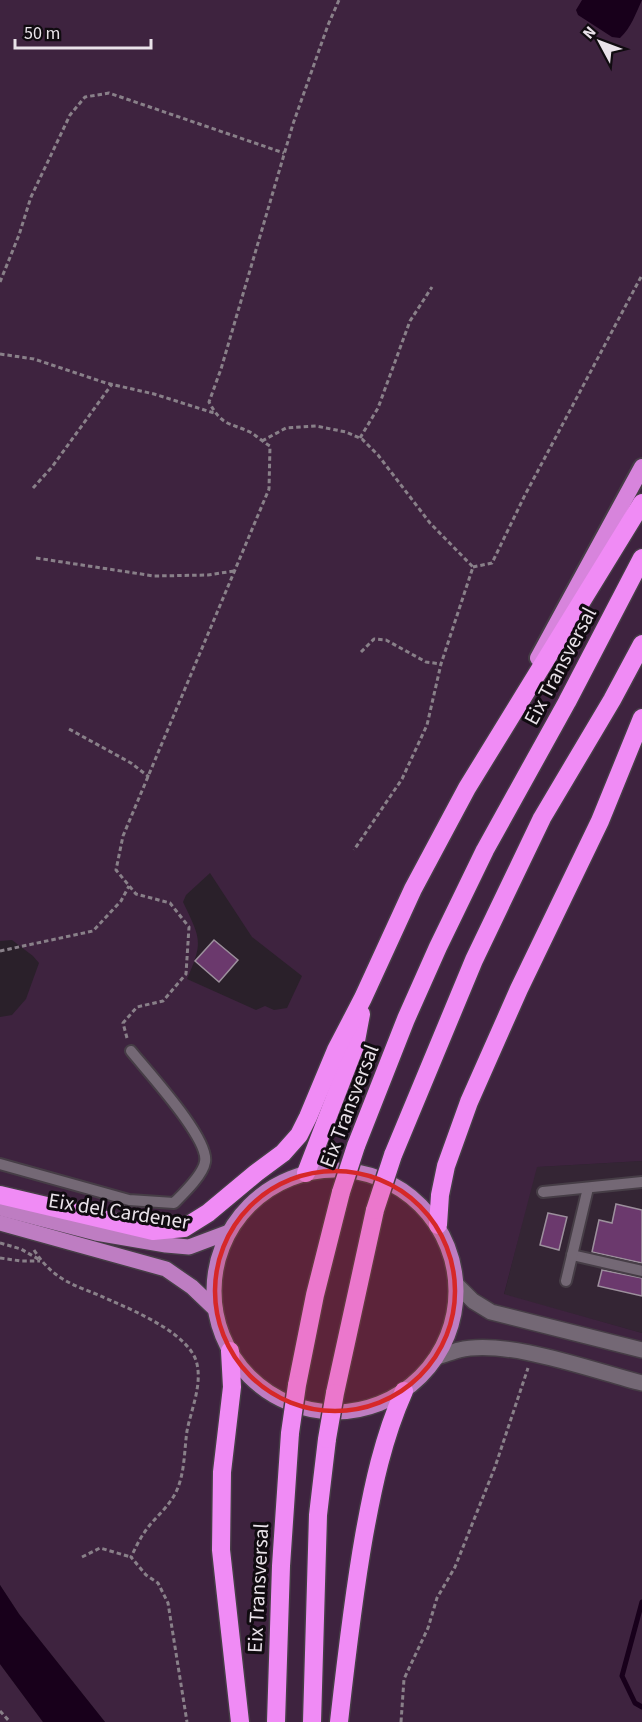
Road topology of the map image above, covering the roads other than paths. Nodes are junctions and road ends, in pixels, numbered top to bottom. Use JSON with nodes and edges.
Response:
{"nodes":[{"id":1,"x":642,"y":467,"type":"edge"},
{"id":2,"x":642,"y":503,"type":"edge"},
{"id":3,"x":642,"y":558,"type":"edge"},
{"id":4,"x":642,"y":644,"type":"edge"},
{"id":5,"x":642,"y":718,"type":"edge"},
{"id":6,"x":642,"y":742,"type":"edge"},
{"id":7,"x":467,"y":788,"type":"junction"},
{"id":8,"x":600,"y":821,"type":"junction"},
{"id":9,"x":363,"y":998,"type":"junction"},
{"id":10,"x":131,"y":1051,"type":"road end"},
{"id":11,"x":0,"y":1164,"type":"edge"},
{"id":12,"x":306,"y":1173,"type":"junction"},
{"id":13,"x":642,"y":1182,"type":"edge"},
{"id":14,"x":588,"y":1188,"type":"junction"},
{"id":15,"x":543,"y":1192,"type":"dead end"},
{"id":16,"x":0,"y":1195,"type":"edge"},
{"id":17,"x":0,"y":1208,"type":"edge"},
{"id":18,"x":0,"y":1223,"type":"edge"},
{"id":19,"x":438,"y":1225,"type":"junction"},
{"id":20,"x":230,"y":1232,"type":"junction"},
{"id":21,"x":572,"y":1255,"type":"junction"},
{"id":22,"x":642,"y":1271,"type":"edge"},
{"id":23,"x":566,"y":1281,"type":"dead end"},
{"id":24,"x":457,"y":1285,"type":"junction"},
{"id":25,"x":215,"y":1309,"type":"junction"},
{"id":26,"x":642,"y":1350,"type":"edge"},
{"id":27,"x":230,"y":1351,"type":"junction"},
{"id":28,"x":437,"y":1357,"type":"junction"},
{"id":29,"x":642,"y":1383,"type":"edge"},
{"id":30,"x":404,"y":1391,"type":"junction"},
{"id":31,"x":240,"y":1722,"type":"edge"},
{"id":32,"x":276,"y":1722,"type":"edge"},
{"id":33,"x":312,"y":1722,"type":"edge"},
{"id":34,"x":339,"y":1722,"type":"edge"}],
"edges":[{"from":1,"to":7,"type":"highway"},
{"from":2,"to":7,"type":"highway"},
{"from":3,"to":32,"type":"highway","name":"Eix Transversal","bridge":true},
{"from":4,"to":33,"type":"highway","bridge":true},
{"from":5,"to":8,"type":"highway"},
{"from":6,"to":8,"type":"highway"},
{"from":7,"to":9,"type":"highway"},
{"from":8,"to":19,"type":"highway"},
{"from":9,"to":12,"type":"highway"},
{"from":9,"to":16,"type":"highway"},
{"from":10,"to":11,"type":"lane"},
{"from":12,"to":19,"type":"main road"},
{"from":12,"to":20,"type":"main road"},
{"from":13,"to":14,"type":"lane"},
{"from":14,"to":15,"type":"lane"},
{"from":14,"to":21,"type":"lane"},
{"from":17,"to":20,"type":"main road","name":"Eix del Cardener"},
{"from":18,"to":25,"type":"main road","name":"Eix del Cardener"},
{"from":19,"to":24,"type":"main road"},
{"from":20,"to":25,"type":"main road"},
{"from":21,"to":22,"type":"lane"},
{"from":21,"to":23,"type":"lane"},
{"from":24,"to":26,"type":"main road"},
{"from":24,"to":28,"type":"main road"},
{"from":25,"to":27,"type":"main road"},
{"from":27,"to":30,"type":"main road"},
{"from":27,"to":31,"type":"highway"},
{"from":28,"to":29,"type":"main road"},
{"from":28,"to":30,"type":"main road"},
{"from":30,"to":34,"type":"highway"}]}
